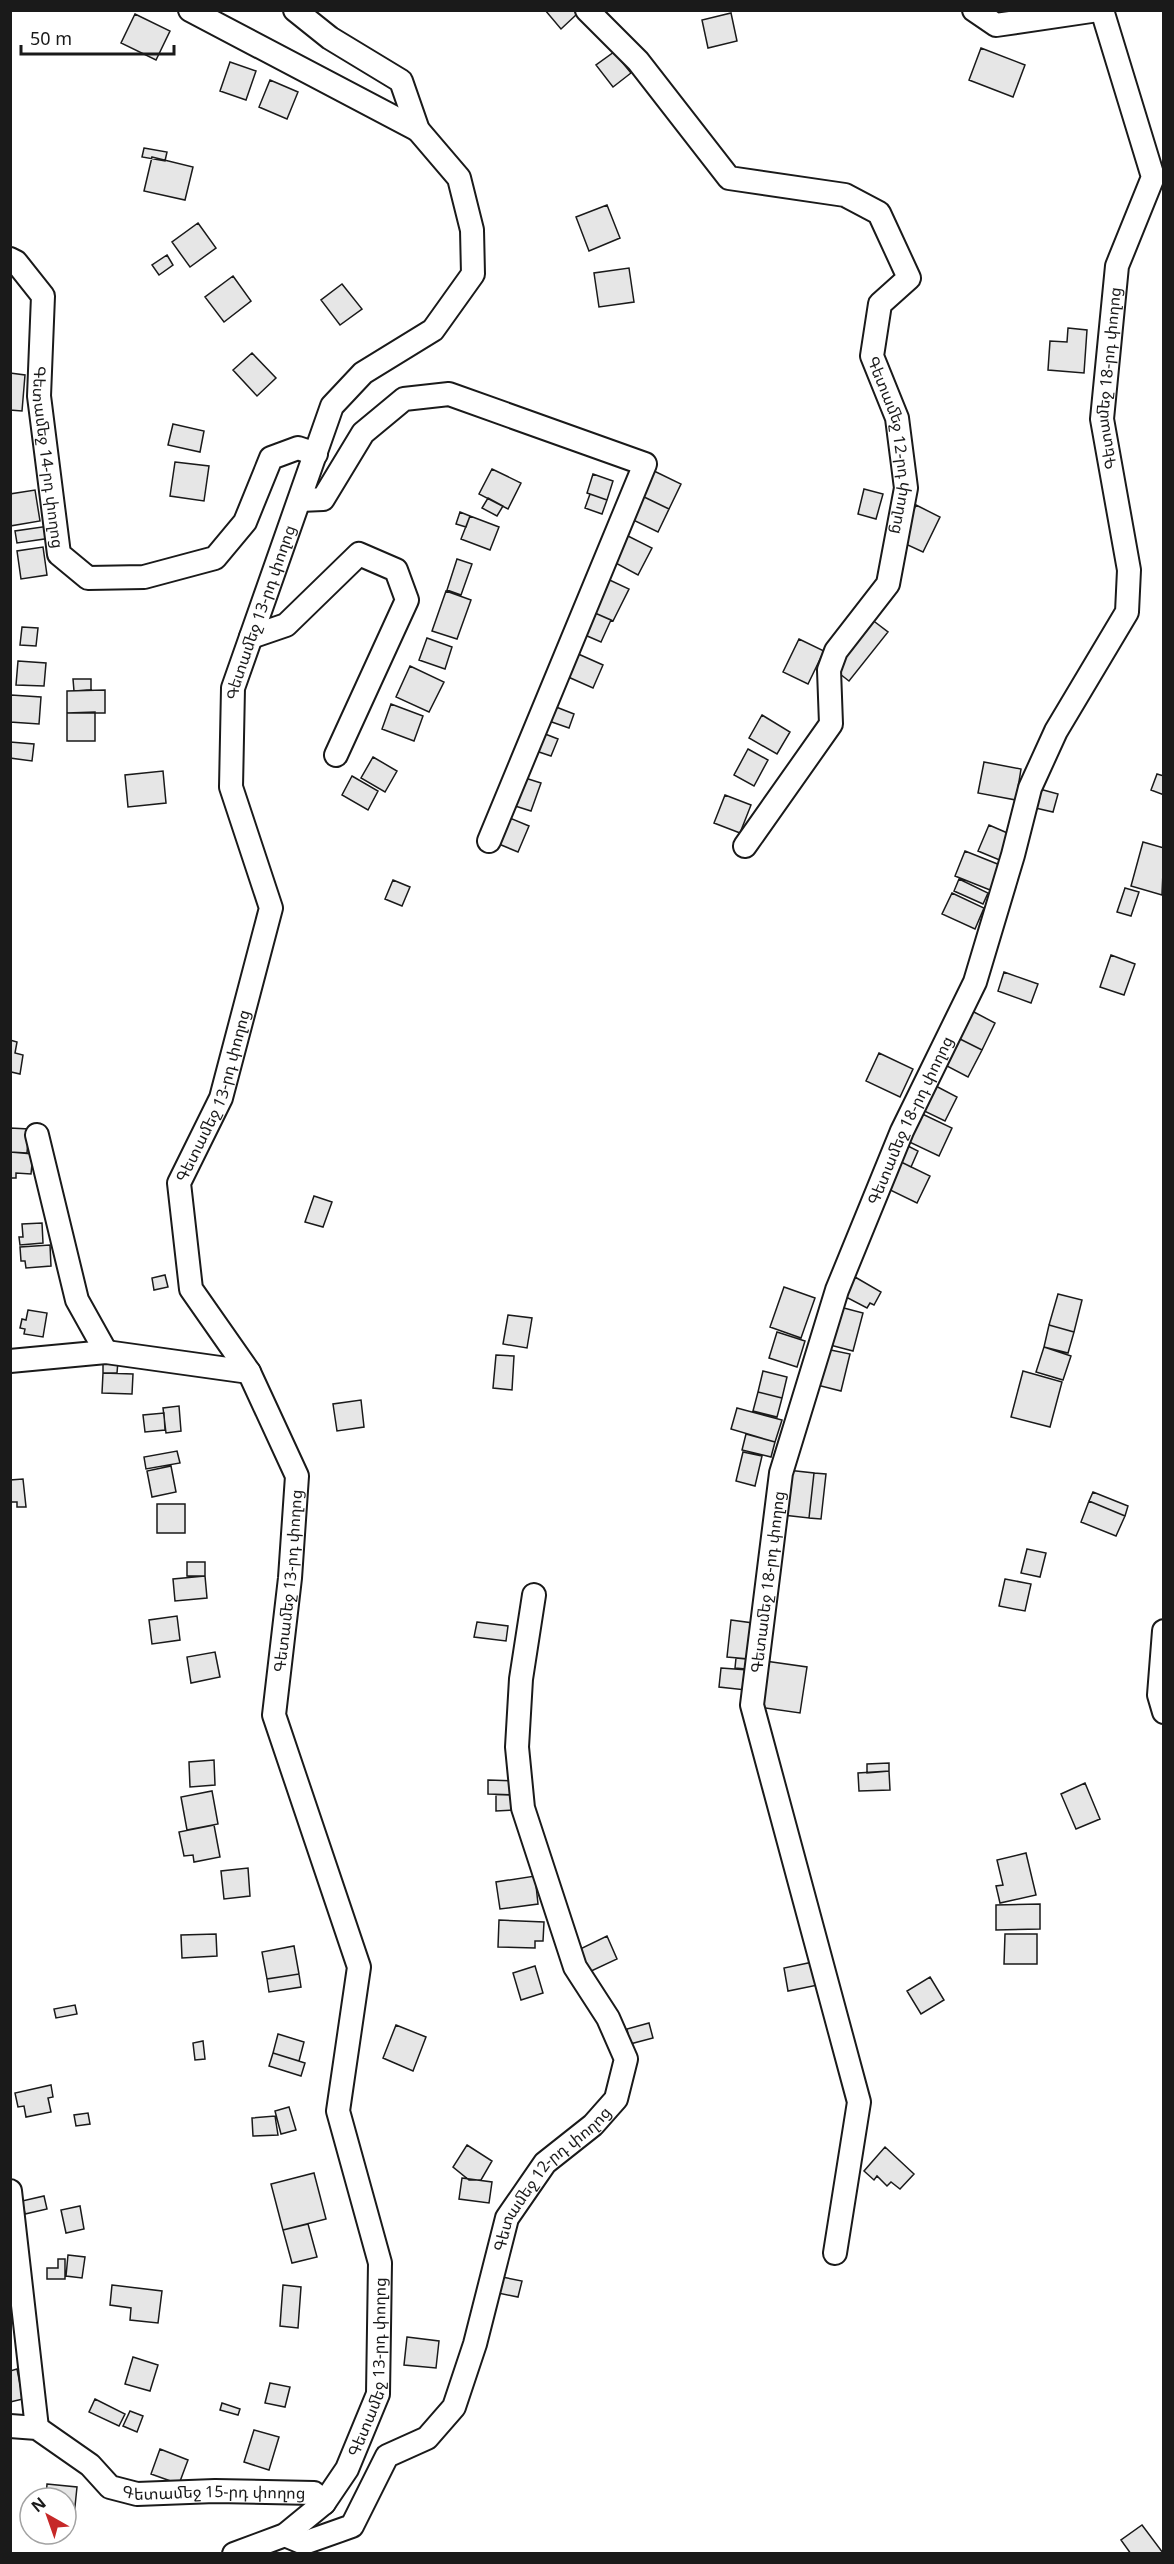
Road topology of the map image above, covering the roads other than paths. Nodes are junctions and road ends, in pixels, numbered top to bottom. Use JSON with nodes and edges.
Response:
{"nodes":[{"id":1,"x":190,"y":10,"type":"edge"},
{"id":2,"x":295,"y":10,"type":"edge"},
{"id":3,"x":587,"y":10,"type":"edge"},
{"id":4,"x":974,"y":10,"type":"edge"},
{"id":5,"x":1100,"y":10,"type":"edge"},
{"id":6,"x":418,"y":130,"type":"junction"},
{"id":7,"x":10,"y":259,"type":"edge"},
{"id":8,"x":316,"y":454,"type":"junction"},
{"id":9,"x":300,"y":500,"type":"junction"},
{"id":10,"x":252,"y":637,"type":"junction"},
{"id":11,"x":336,"y":755,"type":"dead end"},
{"id":12,"x":489,"y":841,"type":"dead end"},
{"id":13,"x":745,"y":846,"type":"dead end"},
{"id":14,"x":38,"y":1135,"type":"dead end"},
{"id":15,"x":106,"y":1352,"type":"junction"},
{"id":16,"x":10,"y":1361,"type":"edge"},
{"id":17,"x":249,"y":1372,"type":"junction"},
{"id":18,"x":534,"y":1595,"type":"dead end"},
{"id":19,"x":1164,"y":1631,"type":"edge"},
{"id":20,"x":1164,"y":1712,"type":"edge"},
{"id":21,"x":10,"y":2191,"type":"edge"},
{"id":22,"x":835,"y":2253,"type":"dead end"},
{"id":23,"x":10,"y":2426,"type":"edge"},
{"id":24,"x":37,"y":2428,"type":"junction"},
{"id":25,"x":324,"y":2503,"type":"junction"},
{"id":26,"x":285,"y":2535,"type":"junction"},
{"id":27,"x":234,"y":2553,"type":"edge"}],
"edges":[{"from":1,"to":6,"type":"street"},
{"from":2,"to":6,"type":"street"},
{"from":3,"to":13,"type":"street","name":"Գետամեջ 12-րդ փողոց"},
{"from":4,"to":5,"type":"street"},
{"from":5,"to":22,"type":"street","name":"Գետամեջ 18-րդ փողոց"},
{"from":6,"to":8,"type":"street","name":"Գետամեջ 13-րդ փողոց"},
{"from":7,"to":8,"type":"street","name":"Գետամեջ 14-րդ փողոց"},
{"from":8,"to":9,"type":"street","name":"Գետամեջ 13-րդ փողոց"},
{"from":9,"to":10,"type":"street","name":"Գետամեջ 13-րդ փողոց"},
{"from":9,"to":12,"type":"street"},
{"from":10,"to":11,"type":"street"},
{"from":10,"to":17,"type":"street","name":"Գետամեջ 13-րդ փողոց"},
{"from":14,"to":15,"type":"street"},
{"from":15,"to":16,"type":"street"},
{"from":15,"to":17,"type":"street"},
{"from":17,"to":25,"type":"street","name":"Գետամեջ 13-րդ փողոց"},
{"from":18,"to":26,"type":"street","name":"Գետամեջ 12-րդ փողոց"},
{"from":19,"to":20,"type":"street"},
{"from":21,"to":24,"type":"street"},
{"from":23,"to":24,"type":"street"},
{"from":24,"to":25,"type":"street","name":"Գետամեջ 15-րդ փողոց"},
{"from":25,"to":26,"type":"street","name":"Գետամեջ 13-րդ փողոց"},
{"from":26,"to":27,"type":"street","name":"Գետամեջ 13-րդ փողոց"}]}
